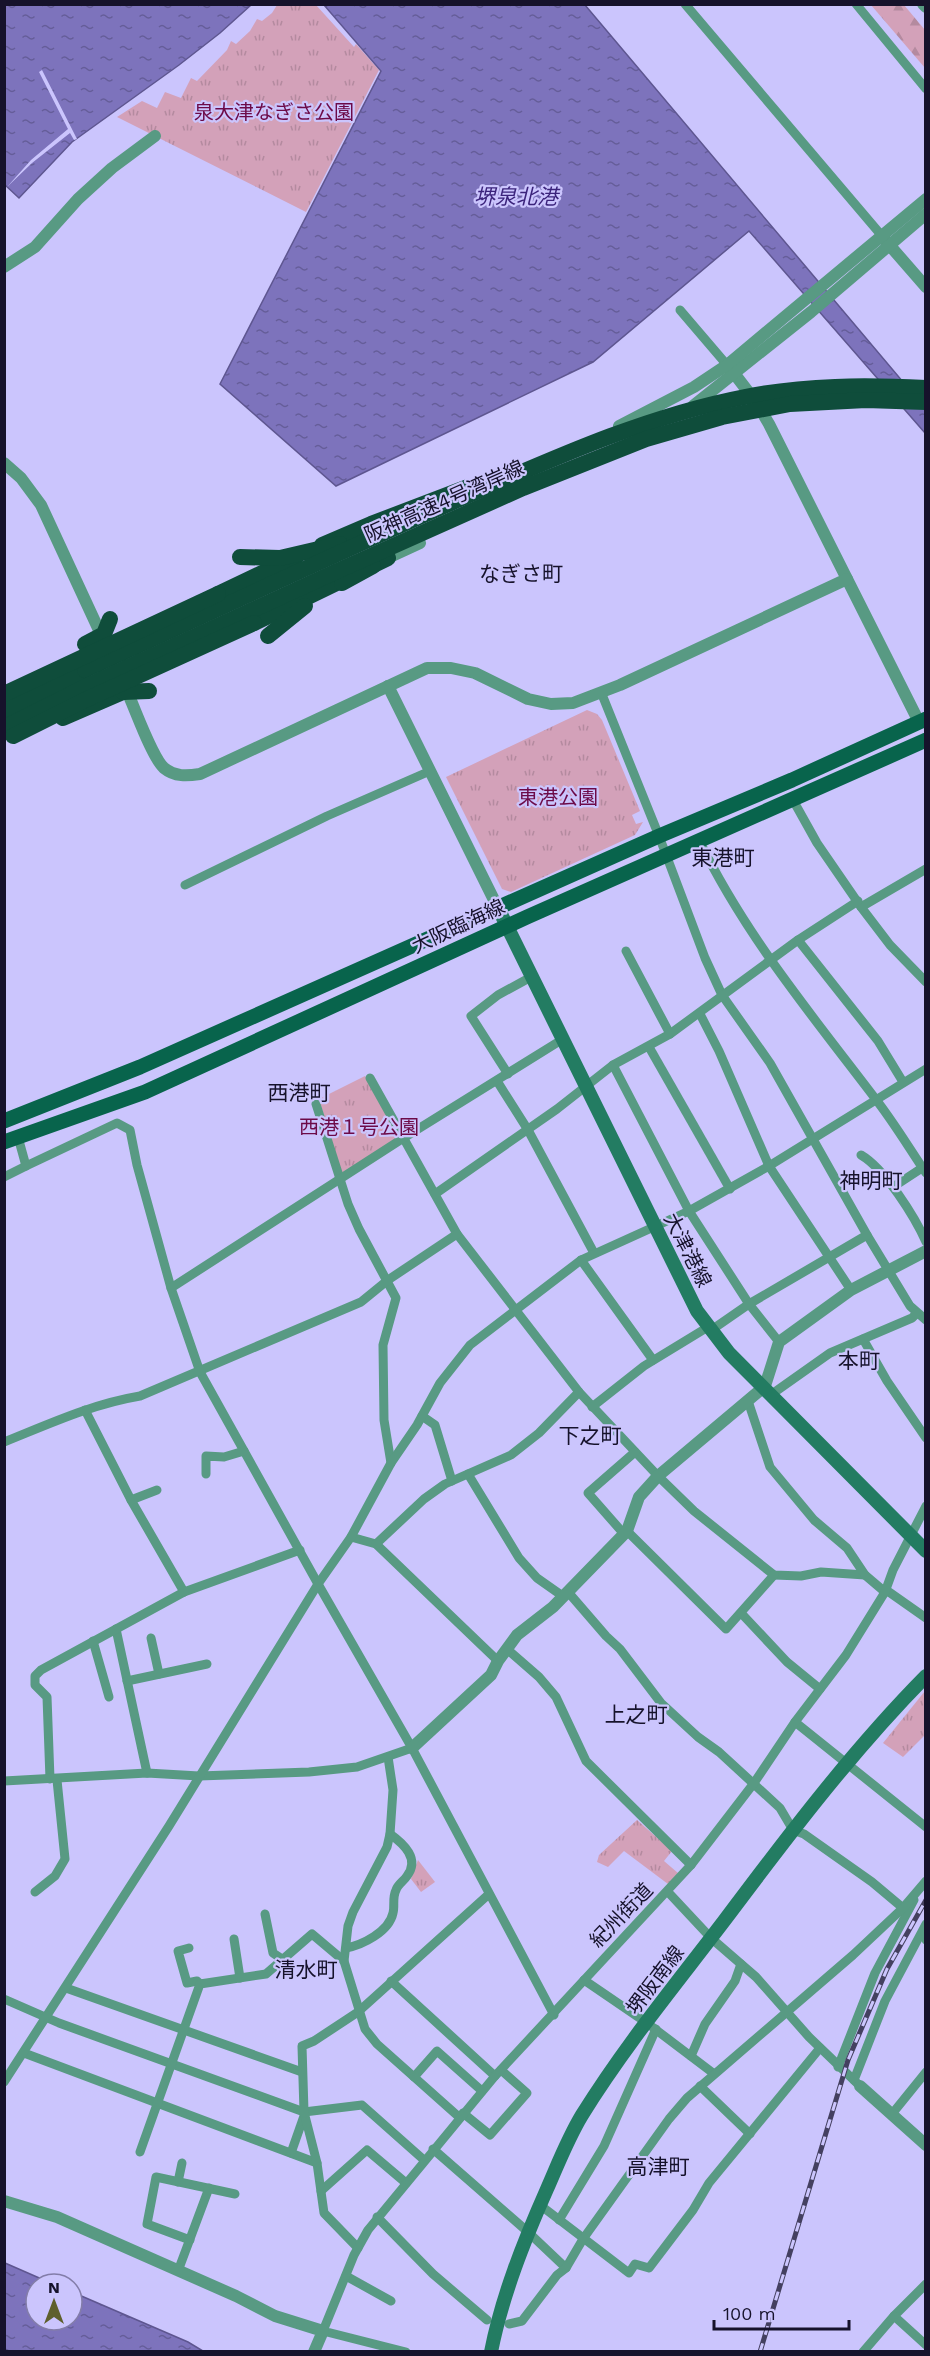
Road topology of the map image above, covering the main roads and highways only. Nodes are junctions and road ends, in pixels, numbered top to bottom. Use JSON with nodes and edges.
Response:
{"nodes":[{"id":1,"x":926,"y":388,"type":"edge"},
{"id":2,"x":926,"y":402,"type":"edge"},
{"id":3,"x":514,"y":476,"type":"junction"},
{"id":4,"x":468,"y":487,"type":"road end"},
{"id":5,"x":476,"y":509,"type":"junction"},
{"id":6,"x":240,"y":557,"type":"dead end"},
{"id":7,"x":388,"y":558,"type":"road end"},
{"id":8,"x":110,"y":619,"type":"dead end"},
{"id":9,"x":268,"y":636,"type":"dead end"},
{"id":10,"x":149,"y":691,"type":"dead end"},
{"id":11,"x":4,"y":693,"type":"edge"},
{"id":12,"x":4,"y":711,"type":"edge"},
{"id":13,"x":922,"y":720,"type":"edge"},
{"id":14,"x":7,"y":735,"type":"edge"},
{"id":15,"x":925,"y":742,"type":"edge"},
{"id":16,"x":498,"y":908,"type":"junction"},
{"id":17,"x":506,"y":926,"type":"junction"},
{"id":18,"x":4,"y":1121,"type":"edge"},
{"id":19,"x":11,"y":1140,"type":"edge"},
{"id":20,"x":926,"y":1551,"type":"edge"},
{"id":21,"x":926,"y":1676,"type":"edge"},
{"id":22,"x":491,"y":2352,"type":"edge"}],
"edges":[{"from":1,"to":3,"type":"highway","name":"阪神高速4号湾岸線","bridge":true},
{"from":2,"to":5,"type":"highway","name":"阪神高速4号湾岸線","bridge":true},
{"from":3,"to":6,"type":"highway","bridge":true},
{"from":3,"to":12,"type":"highway","name":"阪神高速4号湾岸線","bridge":true},
{"from":4,"to":11,"type":"highway","bridge":true},
{"from":5,"to":9,"type":"highway","bridge":true},
{"from":5,"to":14,"type":"highway","name":"阪神高速4号湾岸線","bridge":true},
{"from":7,"to":14,"type":"highway","bridge":true},
{"from":8,"to":11,"type":"highway","bridge":true},
{"from":10,"to":14,"type":"highway","bridge":true},
{"from":13,"to":16,"type":"main road","name":"大阪臨海線"},
{"from":15,"to":17,"type":"main road","name":"大阪臨海線"},
{"from":16,"to":17,"type":"main road","name":"大津港線"},
{"from":16,"to":18,"type":"main road","name":"大阪臨海線"},
{"from":17,"to":19,"type":"main road","name":"大阪臨海線"},
{"from":17,"to":20,"type":"main road","name":"大津港線"},
{"from":21,"to":22,"type":"main road","name":"堺阪南線"}]}
